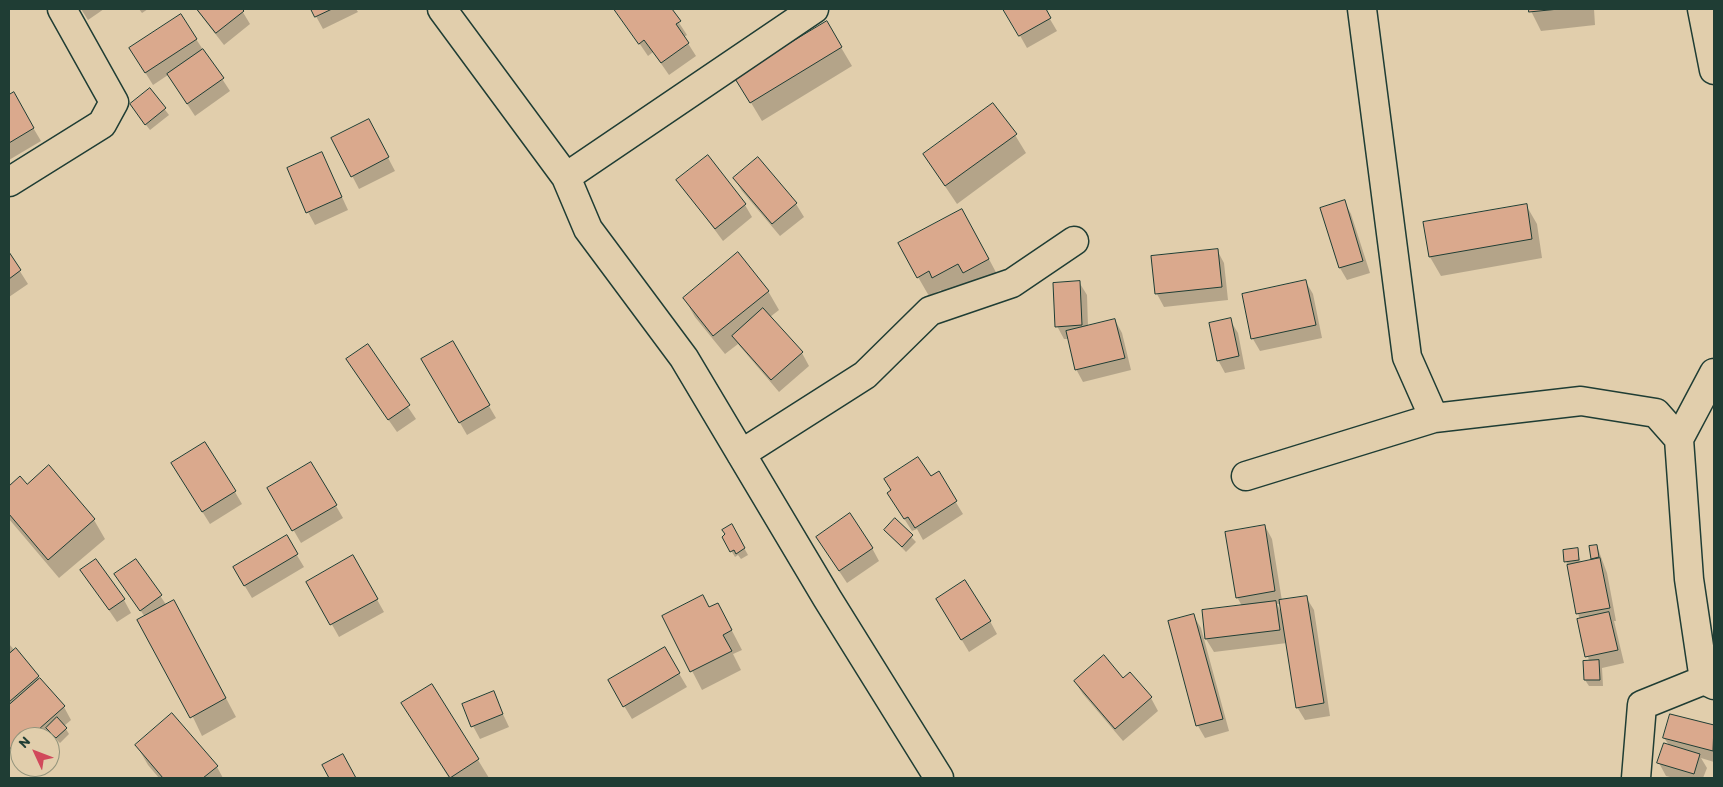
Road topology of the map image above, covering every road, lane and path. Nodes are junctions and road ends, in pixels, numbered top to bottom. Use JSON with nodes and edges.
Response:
{"nodes":[{"id":1,"x":62,"y":9,"type":"edge"},
{"id":2,"x":442,"y":9,"type":"edge"},
{"id":3,"x":814,"y":9,"type":"edge"},
{"id":4,"x":1362,"y":9,"type":"edge"},
{"id":5,"x":1702,"y":9,"type":"edge"},
{"id":6,"x":1714,"y":70,"type":"edge"},
{"id":7,"x":566,"y":177,"type":"junction"},
{"id":8,"x":9,"y":182,"type":"edge"},
{"id":9,"x":1074,"y":241,"type":"dead end"},
{"id":10,"x":1714,"y":372,"type":"edge"},
{"id":11,"x":1434,"y":418,"type":"junction"},
{"id":12,"x":1679,"y":439,"type":"junction"},
{"id":13,"x":741,"y":454,"type":"junction"},
{"id":14,"x":1246,"y":476,"type":"dead end"},
{"id":15,"x":1709,"y":682,"type":"edge"},
{"id":16,"x":939,"y":778,"type":"edge"},
{"id":17,"x":1636,"y":778,"type":"edge"}],
"edges":[{"from":1,"to":8,"type":"street"},
{"from":2,"to":7,"type":"street"},
{"from":3,"to":7,"type":"street"},
{"from":4,"to":11,"type":"street"},
{"from":5,"to":6,"type":"street"},
{"from":7,"to":13,"type":"street"},
{"from":9,"to":13,"type":"street"},
{"from":10,"to":12,"type":"street"},
{"from":11,"to":12,"type":"street"},
{"from":11,"to":14,"type":"street"},
{"from":12,"to":15,"type":"street"},
{"from":13,"to":16,"type":"street"},
{"from":15,"to":17,"type":"street"}]}
